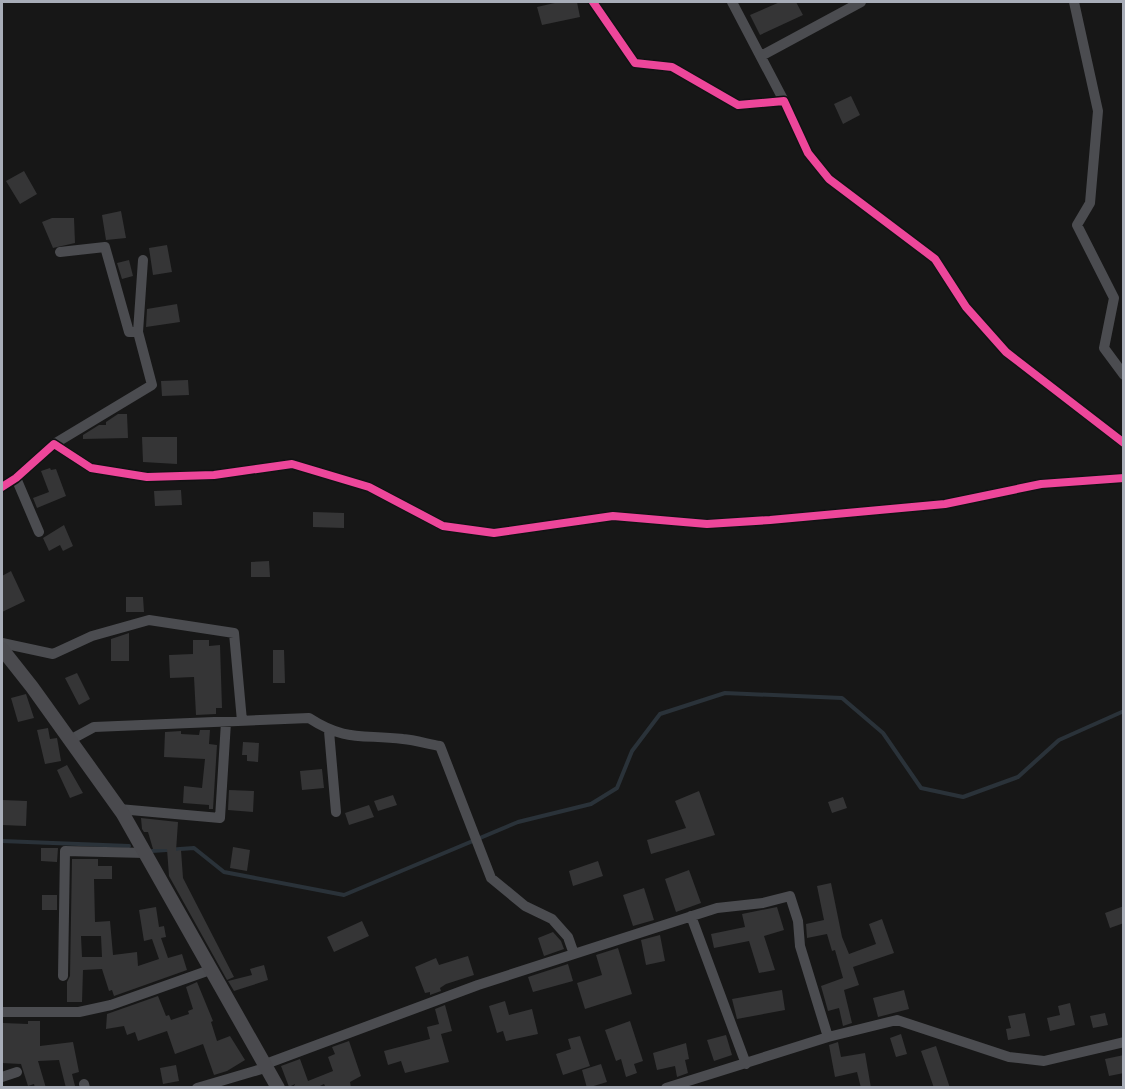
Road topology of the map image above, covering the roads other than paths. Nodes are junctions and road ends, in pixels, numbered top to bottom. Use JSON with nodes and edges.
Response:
{"nodes":[{"id":1,"x":593,"y":2,"type":"edge"},
{"id":2,"x":732,"y":2,"type":"edge"},
{"id":3,"x":861,"y":2,"type":"edge"},
{"id":4,"x":1074,"y":2,"type":"edge"},
{"id":5,"x":760,"y":56,"type":"junction"},
{"id":6,"x":784,"y":101,"type":"junction"},
{"id":7,"x":60,"y":252,"type":"dead end"},
{"id":8,"x":143,"y":260,"type":"dead end"},
{"id":9,"x":138,"y":332,"type":"junction"},
{"id":10,"x":1124,"y":375,"type":"edge"},
{"id":11,"x":1124,"y":443,"type":"edge"},
{"id":12,"x":54,"y":444,"type":"junction"},
{"id":13,"x":16,"y":478,"type":"junction"},
{"id":14,"x":1124,"y":478,"type":"edge"},
{"id":15,"x":2,"y":487,"type":"edge"},
{"id":16,"x":39,"y":532,"type":"dead end"},
{"id":17,"x":2,"y":643,"type":"edge"},
{"id":18,"x":2,"y":649,"type":"edge"},
{"id":19,"x":226,"y":722,"type":"junction"},
{"id":20,"x":242,"y":722,"type":"junction"},
{"id":21,"x":329,"y":731,"type":"junction"},
{"id":22,"x":69,"y":740,"type":"junction"},
{"id":23,"x":119,"y":808,"type":"junction"},
{"id":24,"x":336,"y":812,"type":"dead end"},
{"id":25,"x":145,"y":853,"type":"junction"},
{"id":26,"x":691,"y":916,"type":"junction"},
{"id":27,"x":574,"y":954,"type":"junction"},
{"id":28,"x":210,"y":970,"type":"junction"},
{"id":29,"x":63,"y":976,"type":"dead end"},
{"id":30,"x":2,"y":1012,"type":"edge"},
{"id":31,"x":828,"y":1037,"type":"junction"},
{"id":32,"x":1124,"y":1042,"type":"edge"},
{"id":33,"x":746,"y":1064,"type":"junction"},
{"id":34,"x":264,"y":1066,"type":"junction"},
{"id":35,"x":17,"y":1072,"type":"dead end"},
{"id":36,"x":2,"y":1077,"type":"edge"},
{"id":37,"x":696,"y":1083,"type":"edge"},
{"id":38,"x":197,"y":1088,"type":"edge"},
{"id":39,"x":278,"y":1088,"type":"edge"},
{"id":40,"x":666,"y":1088,"type":"edge"}],
"edges":[{"from":1,"to":6,"type":"street"},
{"from":2,"to":5,"type":"street"},
{"from":3,"to":5,"type":"street"},
{"from":4,"to":10,"type":"street"},
{"from":5,"to":6,"type":"street"},
{"from":6,"to":11,"type":"street"},
{"from":7,"to":9,"type":"street"},
{"from":8,"to":9,"type":"street"},
{"from":9,"to":12,"type":"street"},
{"from":12,"to":13,"type":"street"},
{"from":12,"to":14,"type":"street"},
{"from":13,"to":15,"type":"street"},
{"from":13,"to":16,"type":"street"},
{"from":17,"to":20,"type":"street"},
{"from":18,"to":22,"type":"street"},
{"from":19,"to":20,"type":"street"},
{"from":19,"to":22,"type":"street"},
{"from":19,"to":23,"type":"street"},
{"from":20,"to":21,"type":"street"},
{"from":21,"to":24,"type":"street"},
{"from":21,"to":27,"type":"street"},
{"from":22,"to":23,"type":"street"},
{"from":23,"to":25,"type":"street"},
{"from":25,"to":28,"type":"street"},
{"from":25,"to":29,"type":"street"},
{"from":26,"to":27,"type":"street"},
{"from":26,"to":31,"type":"street"},
{"from":26,"to":33,"type":"street"},
{"from":27,"to":34,"type":"street"},
{"from":28,"to":30,"type":"street"},
{"from":28,"to":34,"type":"street"},
{"from":31,"to":32,"type":"street"},
{"from":31,"to":33,"type":"street"},
{"from":33,"to":37,"type":"street"},
{"from":34,"to":38,"type":"street"},
{"from":34,"to":39,"type":"street"},
{"from":35,"to":36,"type":"street"},
{"from":37,"to":40,"type":"street"}]}
